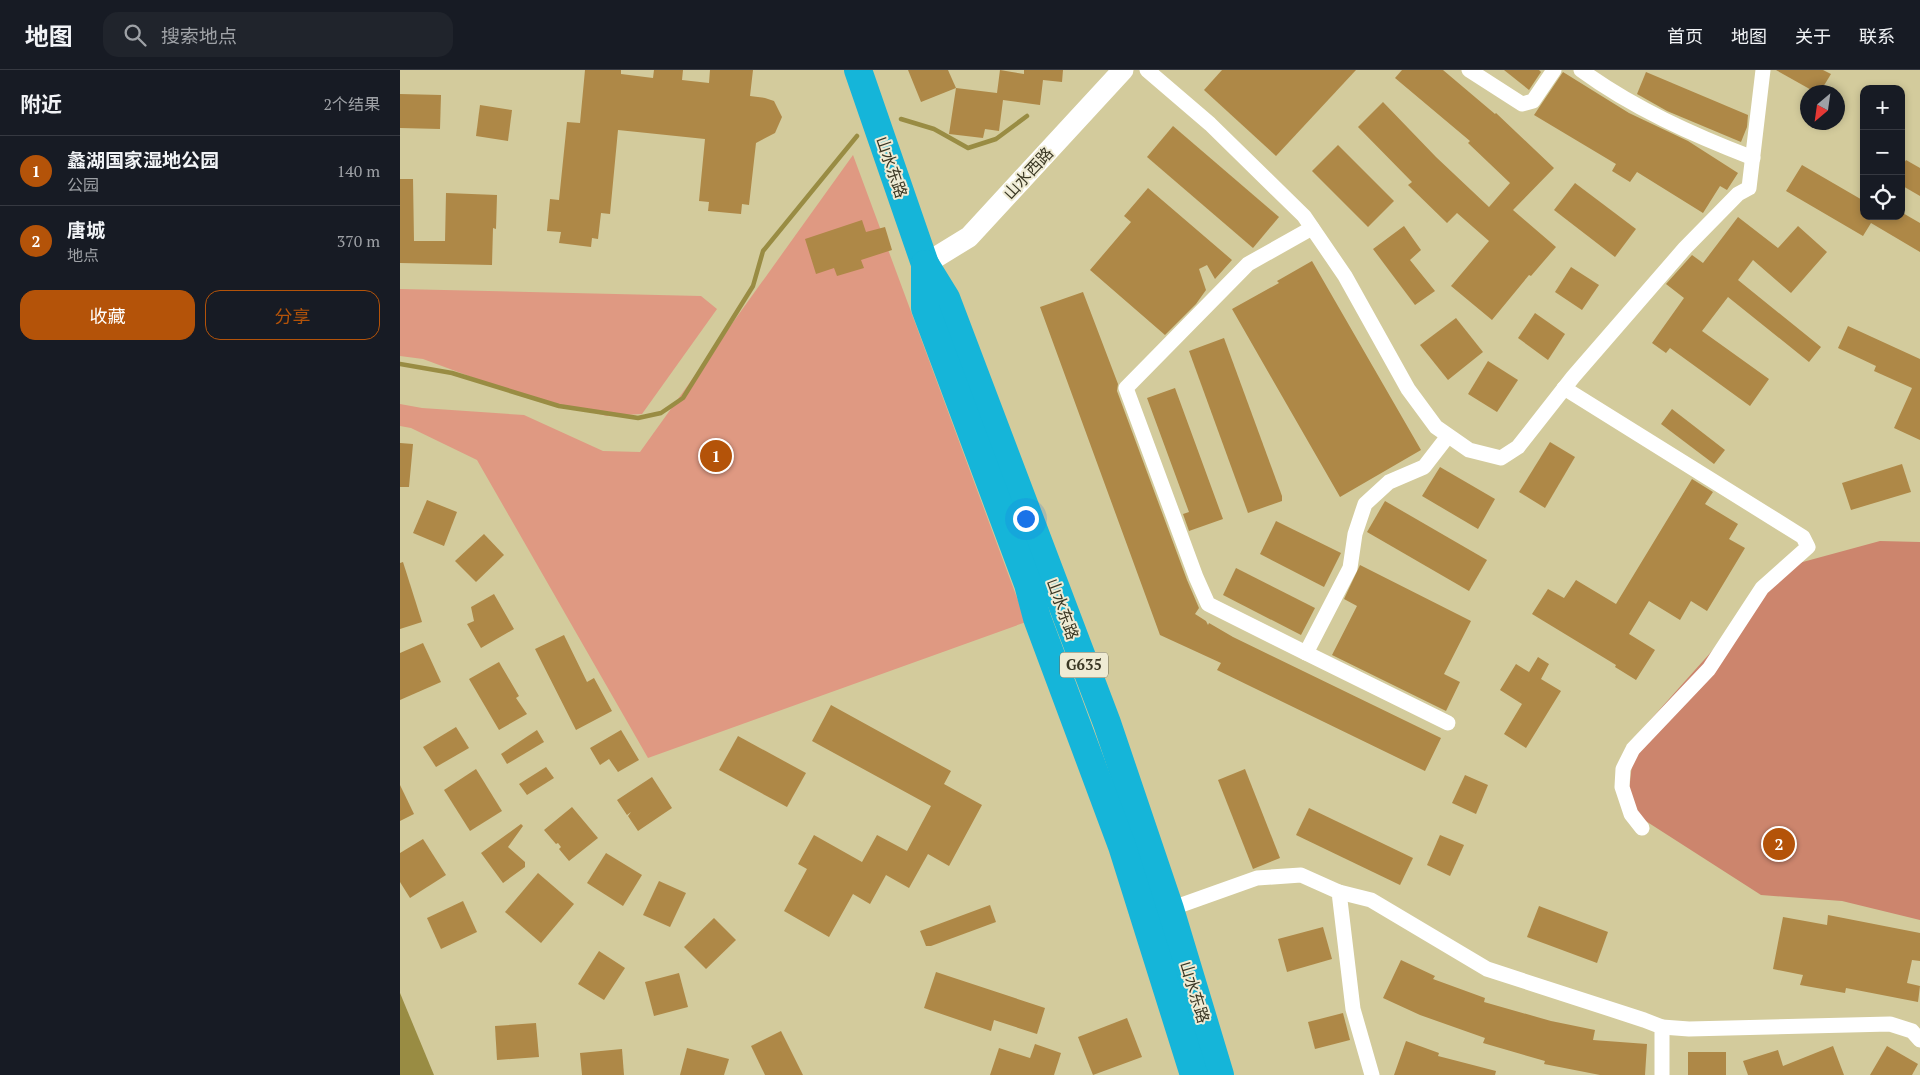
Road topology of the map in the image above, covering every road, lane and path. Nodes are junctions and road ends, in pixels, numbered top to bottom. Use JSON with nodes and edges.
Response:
{"nodes":[{"id":1,"x":858,"y":70,"type":"edge"},
{"id":2,"x":1123,"y":70,"type":"edge"},
{"id":3,"x":1147,"y":70,"type":"edge"},
{"id":4,"x":1469,"y":70,"type":"edge"},
{"id":5,"x":1554,"y":70,"type":"edge"},
{"id":6,"x":1580,"y":70,"type":"edge"},
{"id":7,"x":1763,"y":70,"type":"edge"},
{"id":8,"x":1753,"y":158,"type":"junction"},
{"id":9,"x":1312,"y":228,"type":"junction"},
{"id":10,"x":925,"y":264,"type":"junction"},
{"id":11,"x":1564,"y":388,"type":"junction"},
{"id":12,"x":1448,"y":436,"type":"junction"},
{"id":13,"x":1306,"y":653,"type":"junction"},
{"id":14,"x":1448,"y":723,"type":"dead end"},
{"id":15,"x":1642,"y":828,"type":"dead end"},
{"id":16,"x":1339,"y":892,"type":"junction"},
{"id":17,"x":1170,"y":910,"type":"junction"},
{"id":18,"x":1662,"y":1028,"type":"junction"},
{"id":19,"x":1920,"y":1040,"type":"edge"},
{"id":20,"x":1194,"y":1075,"type":"edge"},
{"id":21,"x":1220,"y":1075,"type":"edge"},
{"id":22,"x":1372,"y":1075,"type":"edge"},
{"id":23,"x":1662,"y":1075,"type":"edge"}],
"edges":[{"from":1,"to":10,"type":"highway","name":"山水东路"},
{"from":2,"to":10,"type":"street","name":"山水西路"},
{"from":3,"to":9,"type":"street"},
{"from":4,"to":5,"type":"street"},
{"from":6,"to":8,"type":"street"},
{"from":7,"to":8,"type":"street"},
{"from":8,"to":11,"type":"street"},
{"from":9,"to":12,"type":"street"},
{"from":9,"to":13,"type":"street"},
{"from":10,"to":17,"type":"highway","name":"山水东路","number":"G635"},
{"from":10,"to":20,"type":"highway","name":"山水东路","number":"G635"},
{"from":11,"to":12,"type":"street"},
{"from":11,"to":15,"type":"street"},
{"from":12,"to":13,"type":"street"},
{"from":13,"to":14,"type":"street"},
{"from":16,"to":17,"type":"street"},
{"from":16,"to":18,"type":"street"},
{"from":16,"to":22,"type":"street"},
{"from":17,"to":21,"type":"highway","name":"山水东路","number":"G635"},
{"from":18,"to":19,"type":"street"},
{"from":18,"to":23,"type":"street"}]}
